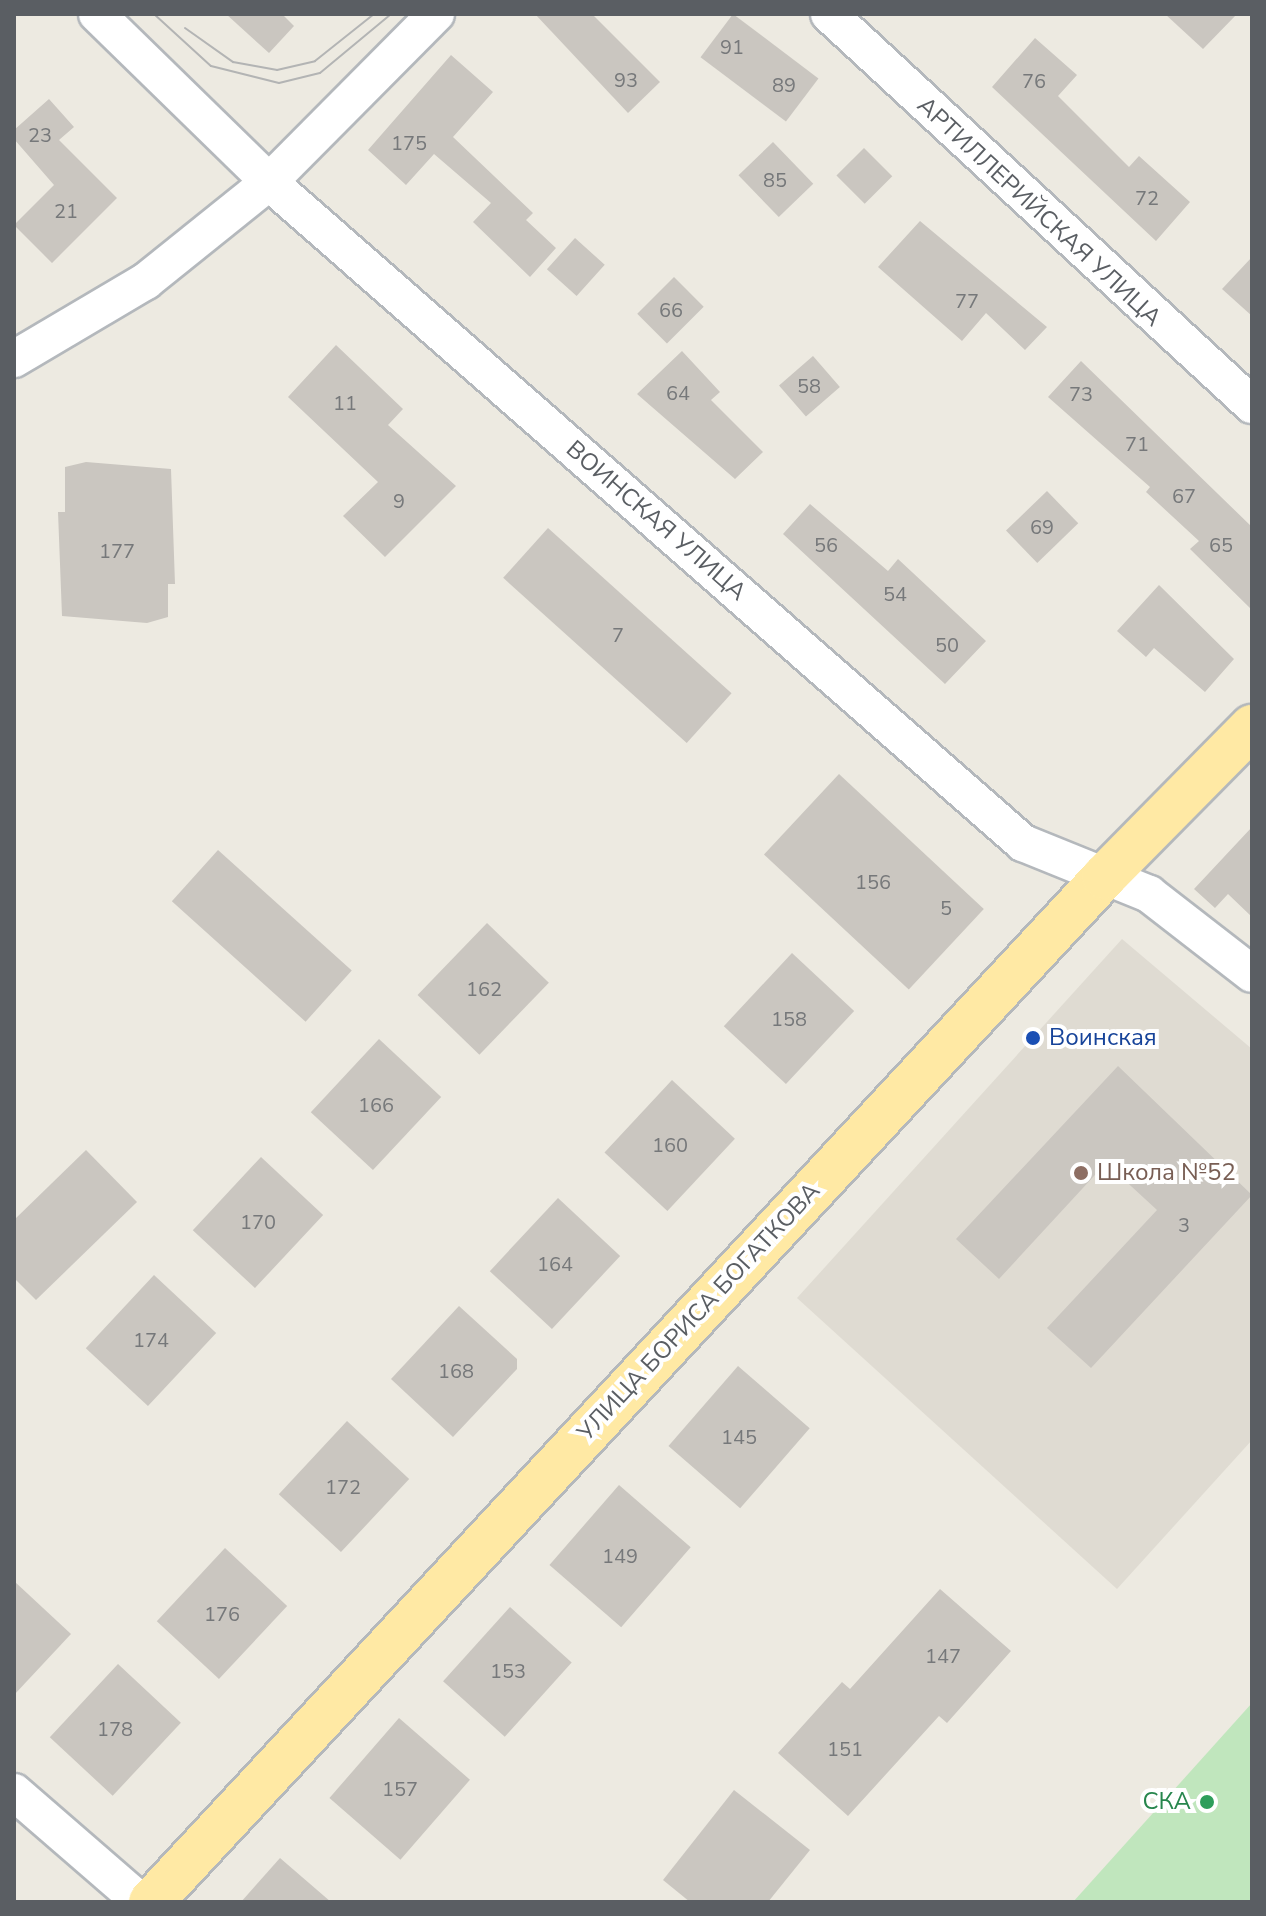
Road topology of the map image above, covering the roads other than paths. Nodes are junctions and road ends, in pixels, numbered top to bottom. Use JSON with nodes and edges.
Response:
{"nodes":[{"id":1,"x":97,"y":14,"type":"edge"},
{"id":2,"x":436,"y":14,"type":"edge"},
{"id":3,"x":829,"y":14,"type":"edge"},
{"id":4,"x":269,"y":182,"type":"junction"},
{"id":5,"x":14,"y":359,"type":"edge"},
{"id":6,"x":1252,"y":405,"type":"edge"},
{"id":7,"x":1252,"y":727,"type":"edge"},
{"id":8,"x":1104,"y":877,"type":"junction"},
{"id":9,"x":1252,"y":974,"type":"edge"},
{"id":10,"x":14,"y":1792,"type":"edge"},
{"id":11,"x":141,"y":1902,"type":"edge"},
{"id":12,"x":151,"y":1902,"type":"edge"}],
"edges":[{"from":1,"to":4,"type":"street","name":"ВОИНСКАЯ УЛИЦА"},
{"from":2,"to":4,"type":"street"},
{"from":3,"to":6,"type":"street","name":"АРТИЛЛЕРИЙСКАЯ УЛИЦА"},
{"from":4,"to":5,"type":"street"},
{"from":4,"to":8,"type":"street","name":"ВОИНСКАЯ УЛИЦА"},
{"from":7,"to":8,"type":"main road","name":"УЛИЦА БОРИСА БОГАТКОВА"},
{"from":8,"to":9,"type":"street","name":"ВОИНСКАЯ УЛИЦА"},
{"from":8,"to":12,"type":"main road","name":"УЛИЦА БОРИСА БОГАТКОВА"},
{"from":10,"to":11,"type":"street"}]}
